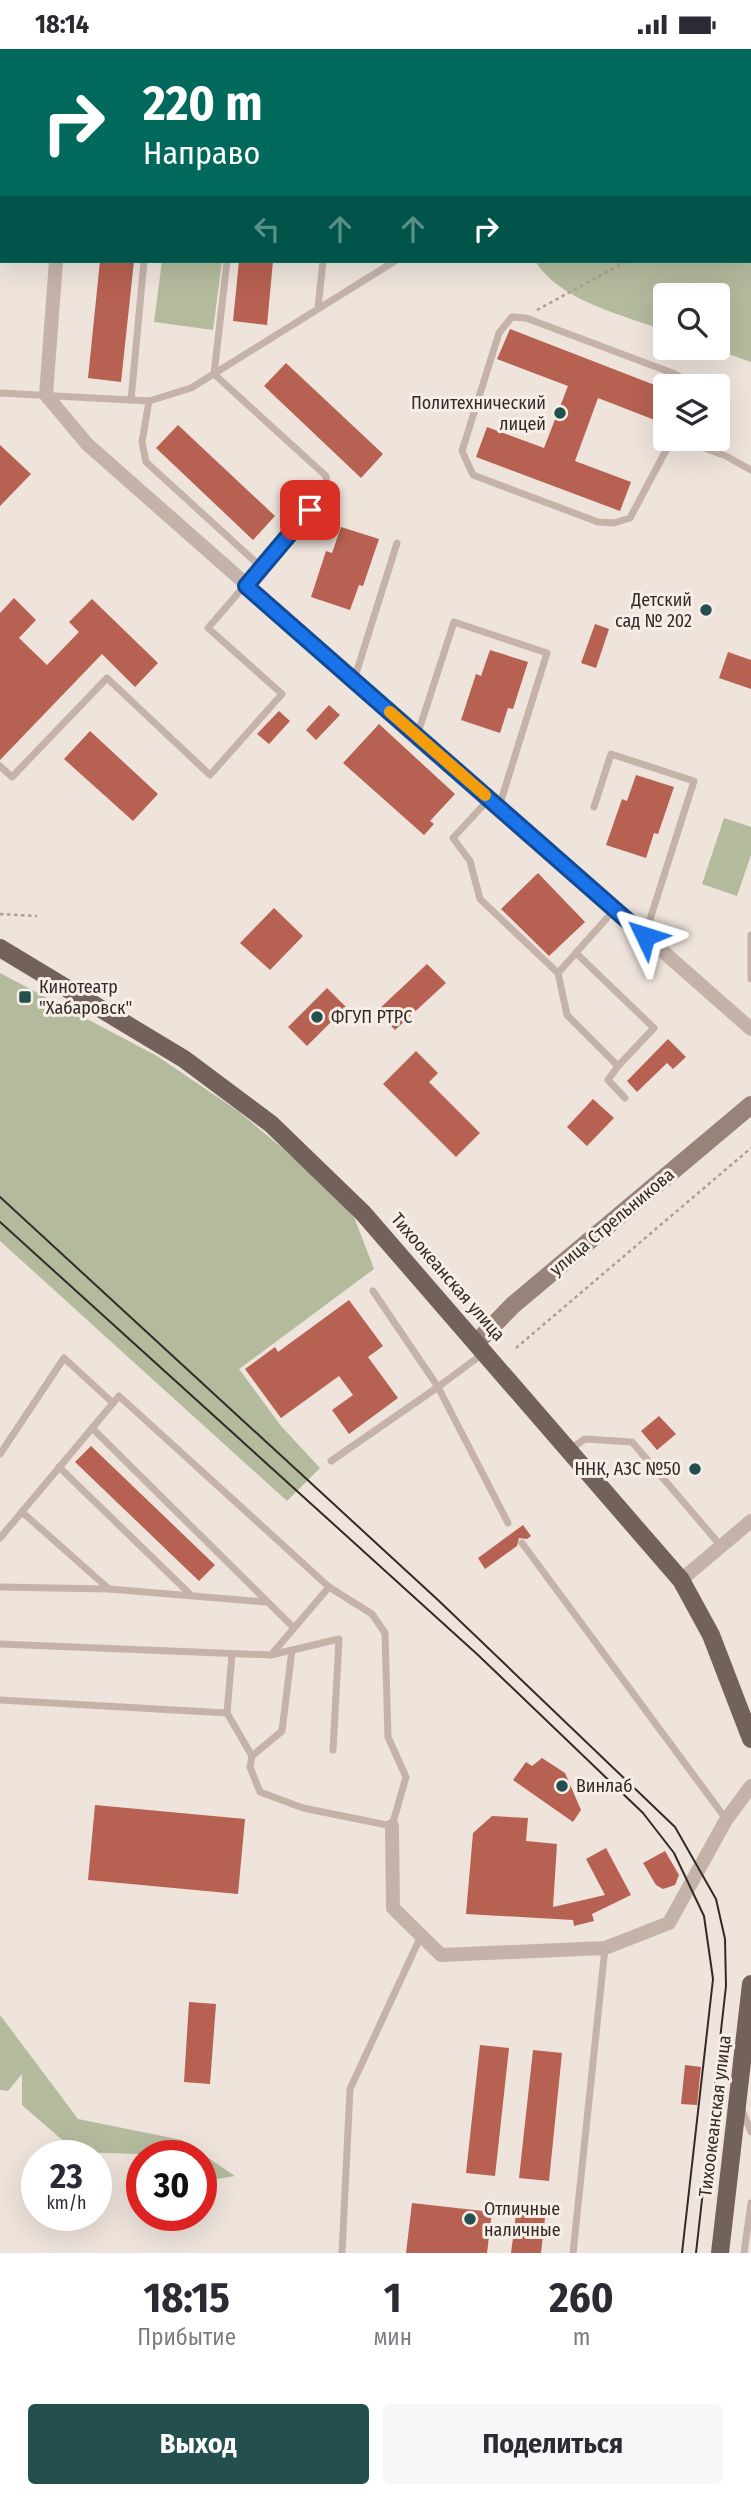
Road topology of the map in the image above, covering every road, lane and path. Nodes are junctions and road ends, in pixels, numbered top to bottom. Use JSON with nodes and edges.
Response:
{"nodes":[{"id":1,"x":56,"y":263,"type":"edge"},
{"id":2,"x":144,"y":263,"type":"edge"},
{"id":3,"x":228,"y":263,"type":"edge"},
{"id":4,"x":323,"y":263,"type":"edge"},
{"id":5,"x":392,"y":263,"type":"edge"},
{"id":6,"x":623,"y":263,"type":"edge"},
{"id":7,"x":318,"y":308,"type":"junction"},
{"id":8,"x":526,"y":318,"type":"junction"},
{"id":9,"x":214,"y":374,"type":"junction"},
{"id":10,"x":675,"y":374,"type":"edge"},
{"id":11,"x":0,"y":393,"type":"edge"},
{"id":12,"x":46,"y":395,"type":"junction"},
{"id":13,"x":131,"y":400,"type":"junction"},
{"id":14,"x":149,"y":401,"type":"junction"},
{"id":15,"x":666,"y":451,"type":"edge"},
{"id":16,"x":712,"y":451,"type":"edge"},
{"id":17,"x":751,"y":470,"type":"edge"},
{"id":18,"x":397,"y":543,"type":"dead end"},
{"id":19,"x":261,"y":568,"type":"junction"},
{"id":20,"x":246,"y":586,"type":"junction"},
{"id":21,"x":354,"y":681,"type":"junction"},
{"id":22,"x":417,"y":736,"type":"junction"},
{"id":23,"x":0,"y":766,"type":"edge"},
{"id":24,"x":494,"y":803,"type":"junction"},
{"id":25,"x":594,"y":807,"type":"dead end"},
{"id":26,"x":615,"y":909,"type":"junction"},
{"id":27,"x":0,"y":914,"type":"edge"},
{"id":28,"x":37,"y":916,"type":"dead end"},
{"id":29,"x":751,"y":935,"type":"edge"},
{"id":30,"x":645,"y":936,"type":"junction"},
{"id":31,"x":0,"y":948,"type":"edge"},
{"id":32,"x":576,"y":953,"type":"junction"},
{"id":33,"x":558,"y":973,"type":"junction"},
{"id":34,"x":751,"y":979,"type":"edge"},
{"id":35,"x":751,"y":1029,"type":"edge"},
{"id":36,"x":618,"y":1066,"type":"junction"},
{"id":37,"x":625,"y":1098,"type":"dead end"},
{"id":38,"x":751,"y":1105,"type":"edge"},
{"id":39,"x":751,"y":1148,"type":"edge"},
{"id":40,"x":373,"y":1291,"type":"dead end"},
{"id":41,"x":481,"y":1347,"type":"junction"},
{"id":42,"x":516,"y":1348,"type":"dead end"},
{"id":43,"x":438,"y":1387,"type":"junction"},
{"id":44,"x":113,"y":1403,"type":"junction"},
{"id":45,"x":92,"y":1428,"type":"junction"},
{"id":46,"x":570,"y":1450,"type":"junction"},
{"id":47,"x":0,"y":1454,"type":"edge"},
{"id":48,"x":331,"y":1461,"type":"dead end"},
{"id":49,"x":59,"y":1467,"type":"junction"},
{"id":50,"x":22,"y":1512,"type":"junction"},
{"id":51,"x":508,"y":1523,"type":"dead end"},
{"id":52,"x":750,"y":1523,"type":"edge"},
{"id":53,"x":0,"y":1538,"type":"edge"},
{"id":54,"x":523,"y":1542,"type":"dead end"},
{"id":55,"x":721,"y":1546,"type":"junction"},
{"id":56,"x":681,"y":1580,"type":"junction"},
{"id":57,"x":0,"y":1587,"type":"edge"},
{"id":58,"x":329,"y":1587,"type":"junction"},
{"id":59,"x":109,"y":1589,"type":"junction"},
{"id":60,"x":192,"y":1595,"type":"junction"},
{"id":61,"x":265,"y":1602,"type":"junction"},
{"id":62,"x":294,"y":1628,"type":"junction"},
{"id":63,"x":0,"y":1644,"type":"edge"},
{"id":64,"x":292,"y":1650,"type":"junction"},
{"id":65,"x":232,"y":1654,"type":"junction"},
{"id":66,"x":271,"y":1655,"type":"junction"},
{"id":67,"x":0,"y":1700,"type":"edge"},
{"id":68,"x":228,"y":1713,"type":"junction"},
{"id":69,"x":751,"y":1739,"type":"edge"},
{"id":70,"x":334,"y":1749,"type":"dead end"},
{"id":71,"x":252,"y":1756,"type":"junction"},
{"id":72,"x":751,"y":1786,"type":"edge"},
{"id":73,"x":726,"y":1819,"type":"junction"},
{"id":74,"x":392,"y":1826,"type":"junction"},
{"id":75,"x":421,"y":1935,"type":"junction"},
{"id":76,"x":605,"y":1948,"type":"junction"},
{"id":77,"x":751,"y":1983,"type":"edge"},
{"id":78,"x":738,"y":2098,"type":"junction"},
{"id":79,"x":751,"y":2132,"type":"edge"},
{"id":80,"x":751,"y":2203,"type":"edge"},
{"id":81,"x":342,"y":2253,"type":"edge"},
{"id":82,"x":573,"y":2253,"type":"edge"},
{"id":83,"x":720,"y":2253,"type":"edge"},
{"id":84,"x":744,"y":2253,"type":"edge"}],
"edges":[{"from":1,"to":12,"type":"street"},
{"from":2,"to":13,"type":"lane"},
{"from":3,"to":9,"type":"lane"},
{"from":4,"to":7,"type":"lane"},
{"from":5,"to":7,"type":"lane"},
{"from":6,"to":8,"type":"path"},
{"from":7,"to":9,"type":"lane"},
{"from":8,"to":10,"type":"lane"},
{"from":8,"to":15,"type":"lane"},
{"from":9,"to":14,"type":"lane"},
{"from":9,"to":19,"type":"lane"},
{"from":11,"to":12,"type":"lane"},
{"from":12,"to":13,"type":"lane"},
{"from":12,"to":20,"type":"street"},
{"from":13,"to":14,"type":"lane"},
{"from":14,"to":19,"type":"lane"},
{"from":16,"to":17,"type":"lane"},
{"from":18,"to":21,"type":"lane"},
{"from":19,"to":20,"type":"lane"},
{"from":20,"to":21,"type":"street"},
{"from":20,"to":23,"type":"lane"},
{"from":21,"to":22,"type":"street"},
{"from":22,"to":24,"type":"street"},
{"from":22,"to":24,"type":"lane"},
{"from":24,"to":26,"type":"street"},
{"from":24,"to":33,"type":"lane"},
{"from":25,"to":30,"type":"lane"},
{"from":26,"to":30,"type":"street"},
{"from":26,"to":32,"type":"lane"},
{"from":27,"to":28,"type":"path"},
{"from":29,"to":34,"type":"lane"},
{"from":30,"to":35,"type":"street"},
{"from":31,"to":41,"type":"main road","name":"Тихоокеанская улица"},
{"from":32,"to":33,"type":"lane"},
{"from":32,"to":36,"type":"lane"},
{"from":33,"to":36,"type":"lane"},
{"from":36,"to":37,"type":"lane"},
{"from":38,"to":41,"type":"street","name":"улица Стрельникова"},
{"from":39,"to":42,"type":"path"},
{"from":40,"to":43,"type":"lane"},
{"from":41,"to":43,"type":"lane"},
{"from":41,"to":46,"type":"main road","name":"Тихоокеанская улица"},
{"from":43,"to":48,"type":"lane"},
{"from":43,"to":51,"type":"lane"},
{"from":44,"to":45,"type":"lane"},
{"from":44,"to":47,"type":"lane"},
{"from":44,"to":58,"type":"lane"},
{"from":45,"to":49,"type":"lane"},
{"from":45,"to":61,"type":"lane"},
{"from":46,"to":55,"type":"lane"},
{"from":46,"to":56,"type":"main road","name":"Тихоокеанская улица"},
{"from":49,"to":50,"type":"lane"},
{"from":49,"to":60,"type":"lane"},
{"from":50,"to":53,"type":"lane"},
{"from":50,"to":59,"type":"lane"},
{"from":52,"to":55,"type":"street"},
{"from":54,"to":73,"type":"lane"},
{"from":55,"to":56,"type":"street"},
{"from":56,"to":69,"type":"main road","name":"Тихоокеанская улица"},
{"from":57,"to":59,"type":"lane"},
{"from":58,"to":62,"type":"lane"},
{"from":58,"to":74,"type":"lane"},
{"from":59,"to":60,"type":"lane"},
{"from":60,"to":61,"type":"lane"},
{"from":61,"to":62,"type":"lane"},
{"from":62,"to":66,"type":"lane"},
{"from":63,"to":65,"type":"lane"},
{"from":64,"to":66,"type":"lane"},
{"from":64,"to":70,"type":"lane"},
{"from":64,"to":71,"type":"lane"},
{"from":65,"to":66,"type":"lane"},
{"from":65,"to":68,"type":"lane"},
{"from":67,"to":68,"type":"lane"},
{"from":68,"to":71,"type":"lane"},
{"from":71,"to":74,"type":"lane"},
{"from":72,"to":73,"type":"street"},
{"from":73,"to":76,"type":"street"},
{"from":74,"to":75,"type":"street"},
{"from":75,"to":76,"type":"street"},
{"from":75,"to":81,"type":"lane"},
{"from":76,"to":82,"type":"lane"},
{"from":77,"to":78,"type":"main road","name":"Тихоокеанская улица"},
{"from":78,"to":79,"type":"lane"},
{"from":78,"to":83,"type":"main road","name":"Тихоокеанская улица"},
{"from":80,"to":84,"type":"lane"}]}
